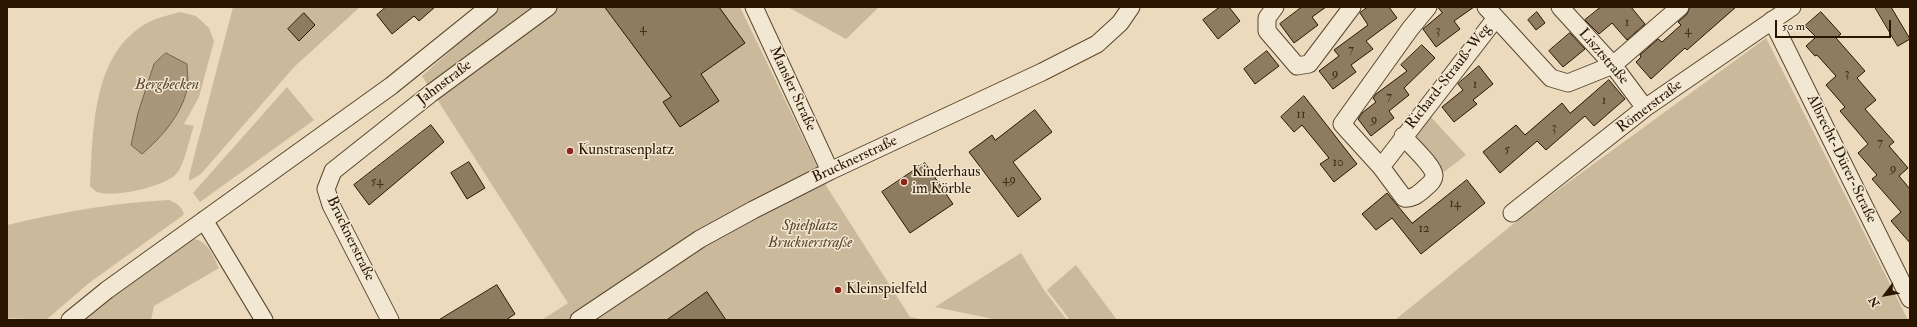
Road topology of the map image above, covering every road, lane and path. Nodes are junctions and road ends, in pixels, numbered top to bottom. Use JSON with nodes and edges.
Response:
{"nodes":[{"id":1,"x":489,"y":7,"type":"edge"},
{"id":2,"x":548,"y":7,"type":"edge"},
{"id":3,"x":754,"y":7,"type":"edge"},
{"id":4,"x":1132,"y":7,"type":"edge"},
{"id":5,"x":1275,"y":7,"type":"edge"},
{"id":6,"x":1352,"y":7,"type":"edge"},
{"id":7,"x":1428,"y":7,"type":"edge"},
{"id":8,"x":1560,"y":7,"type":"edge"},
{"id":9,"x":1680,"y":7,"type":"edge"},
{"id":10,"x":1792,"y":7,"type":"edge"},
{"id":11,"x":1491,"y":13,"type":"edge"},
{"id":12,"x":1772,"y":20,"type":"junction"},
{"id":13,"x":1613,"y":64,"type":"junction"},
{"id":14,"x":1645,"y":108,"type":"junction"},
{"id":15,"x":1403,"y":136,"type":"junction"},
{"id":16,"x":345,"y":162,"type":"joint"},
{"id":17,"x":1381,"y":167,"type":"junction"},
{"id":18,"x":830,"y":171,"type":"junction"},
{"id":19,"x":1512,"y":214,"type":"dead end"},
{"id":20,"x":204,"y":220,"type":"junction"},
{"id":21,"x":1910,"y":299,"type":"edge"},
{"id":22,"x":70,"y":320,"type":"edge"},
{"id":23,"x":264,"y":320,"type":"edge"},
{"id":24,"x":390,"y":320,"type":"edge"},
{"id":25,"x":579,"y":320,"type":"edge"}],
"edges":[{"from":1,"to":20,"type":"street"},
{"from":2,"to":16,"type":"street","name":"Jahnstraße"},
{"from":3,"to":18,"type":"street","name":"Mansler Straße"},
{"from":4,"to":18,"type":"street","name":"Brucknerstraße"},
{"from":5,"to":6,"type":"street"},
{"from":7,"to":17,"type":"street"},
{"from":8,"to":13,"type":"street","name":"Lisztstraße"},
{"from":9,"to":13,"type":"street"},
{"from":10,"to":12,"type":"street","name":"Römerstraße"},
{"from":11,"to":13,"type":"street"},
{"from":11,"to":15,"type":"street","name":"Richard-Strauß-Weg"},
{"from":12,"to":14,"type":"street","name":"Römerstraße"},
{"from":12,"to":21,"type":"street","name":"Albrecht-Dürer-Straße"},
{"from":13,"to":14,"type":"street","name":"Lisztstraße"},
{"from":14,"to":19,"type":"street","name":"Römerstraße"},
{"from":15,"to":17,"type":"street","name":"Richard-Strauß-Weg"},
{"from":15,"to":17,"type":"street","name":"Richard-Strauß-Weg"},
{"from":16,"to":24,"type":"street","name":"Brucknerstraße"},
{"from":18,"to":25,"type":"street","name":"Brucknerstraße"},
{"from":20,"to":22,"type":"street"},
{"from":20,"to":23,"type":"street"}]}
